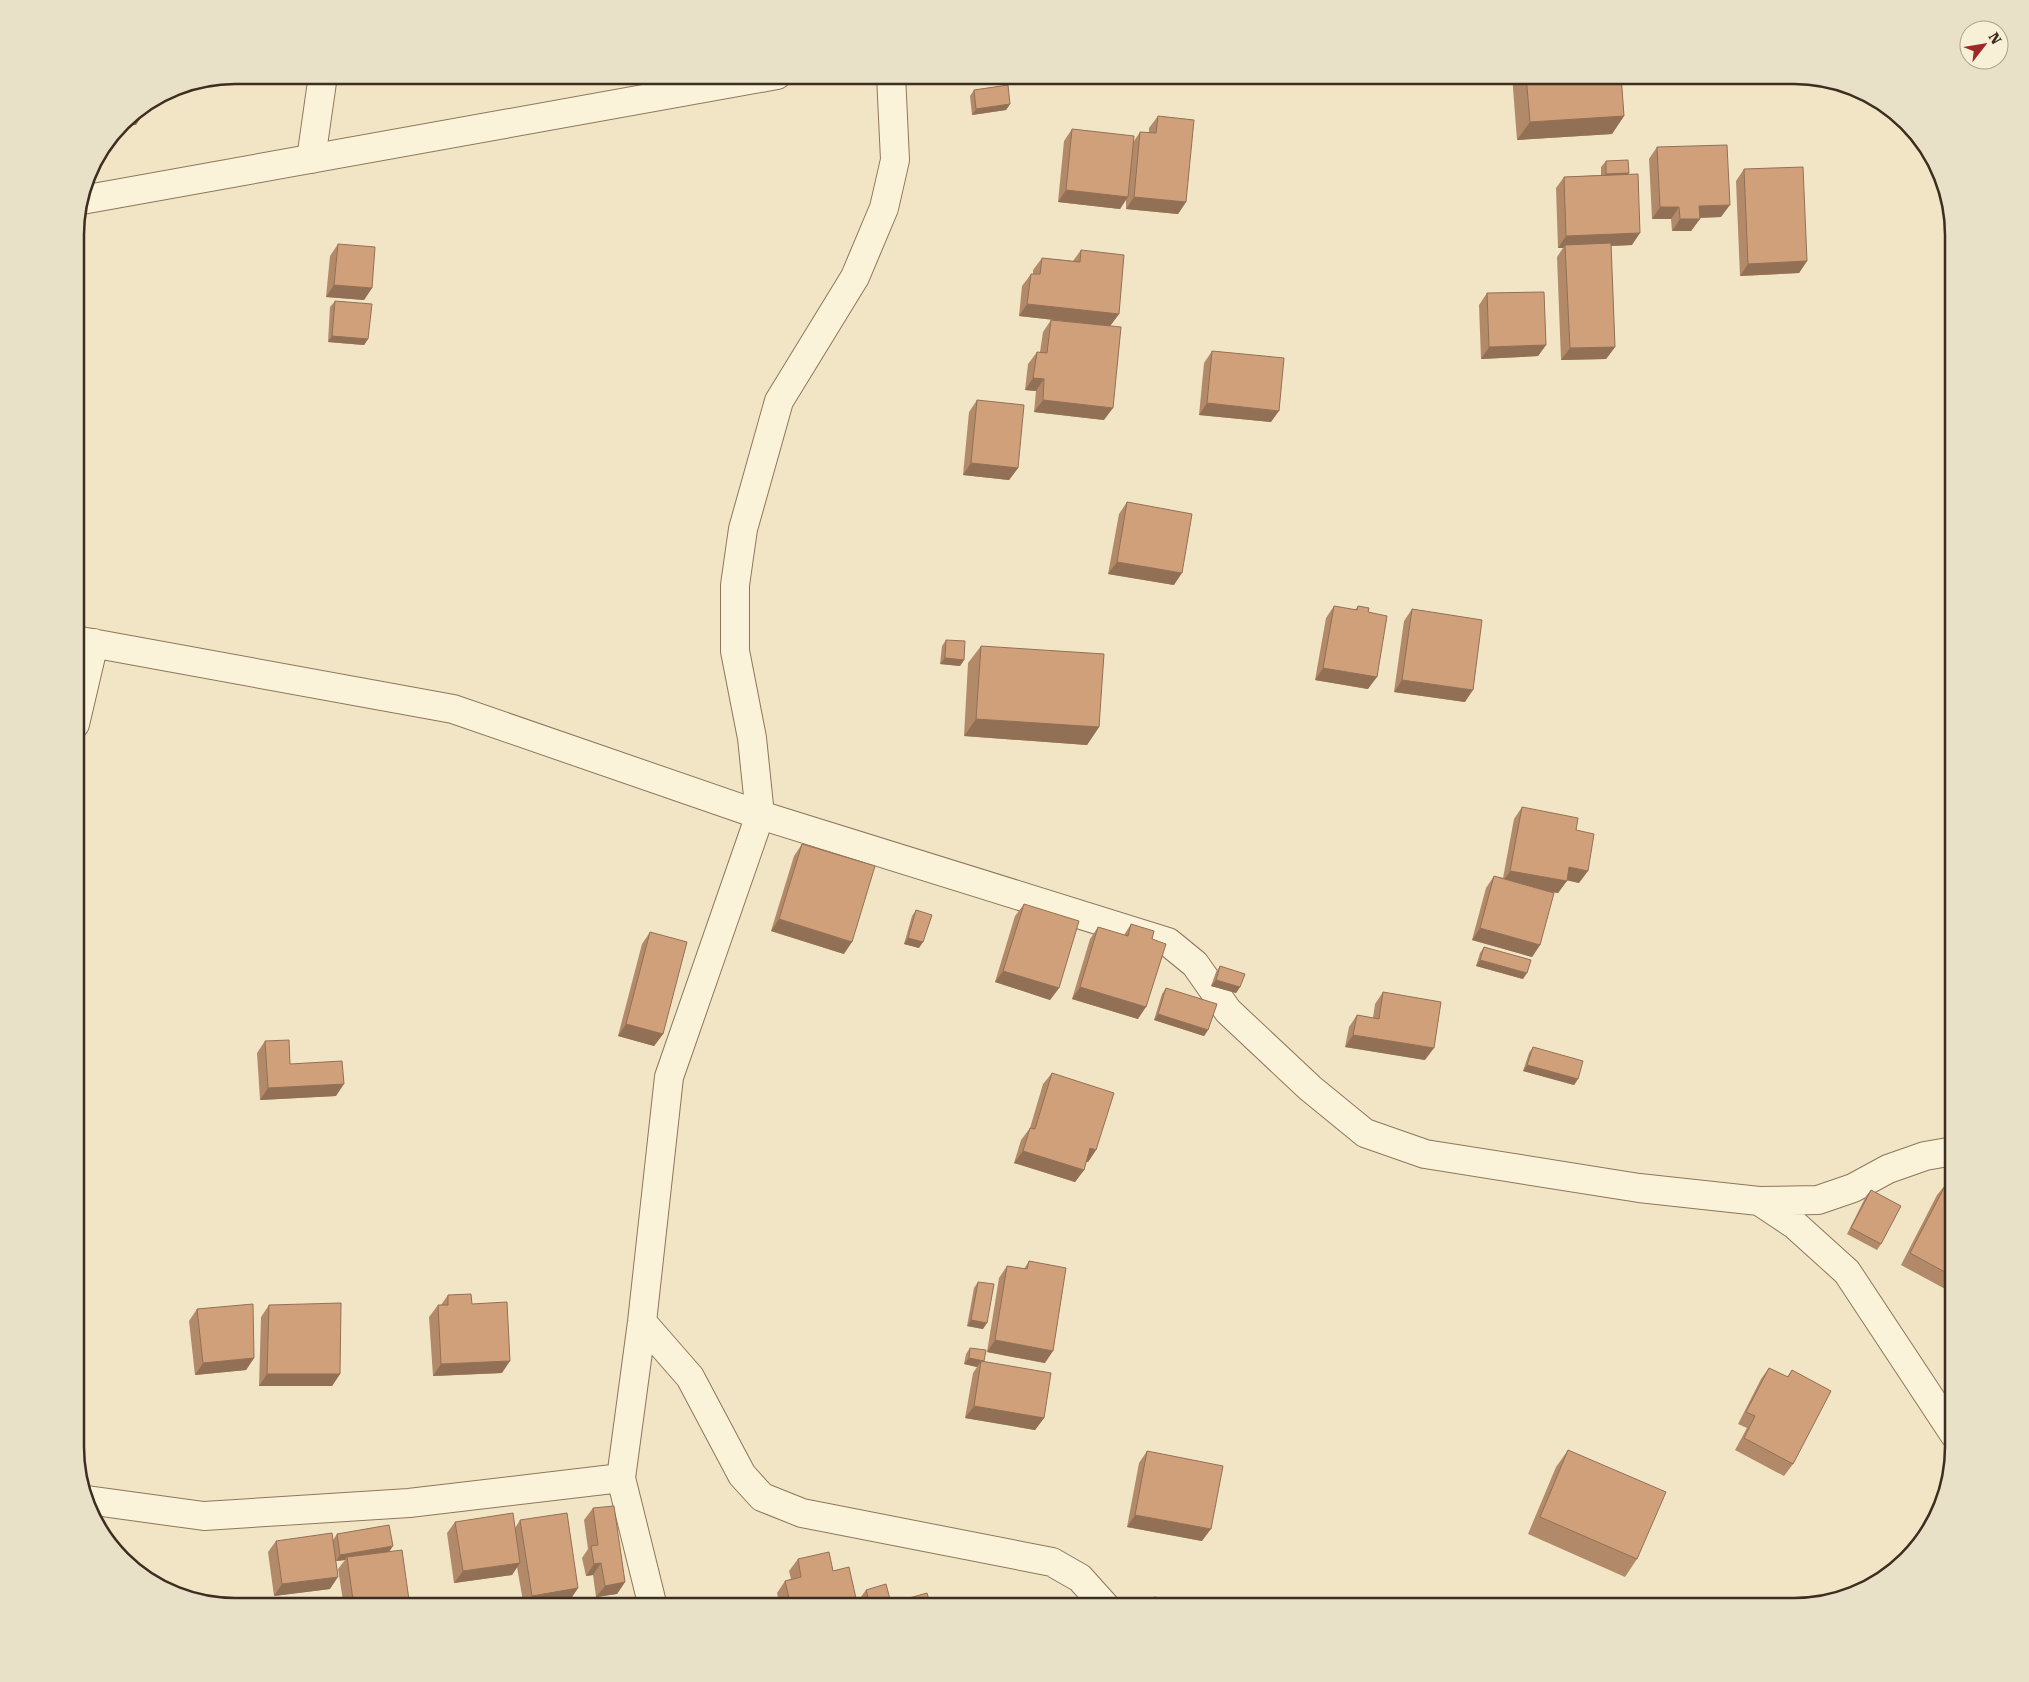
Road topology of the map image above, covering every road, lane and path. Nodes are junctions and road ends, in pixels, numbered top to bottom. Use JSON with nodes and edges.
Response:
{"nodes":[{"id":1,"x":322,"y":84,"type":"edge"},
{"id":2,"x":726,"y":84,"type":"edge"},
{"id":3,"x":891,"y":84,"type":"edge"},
{"id":4,"x":311,"y":158,"type":"junction"},
{"id":5,"x":88,"y":199,"type":"edge"},
{"id":6,"x":85,"y":642,"type":"edge"},
{"id":7,"x":760,"y":815,"type":"junction"},
{"id":8,"x":1945,"y":1153,"type":"edge"},
{"id":9,"x":1759,"y":1201,"type":"junction"},
{"id":10,"x":642,"y":1322,"type":"junction"},
{"id":11,"x":1945,"y":1420,"type":"edge"},
{"id":12,"x":621,"y":1478,"type":"junction"},
{"id":13,"x":94,"y":1501,"type":"edge"},
{"id":14,"x":651,"y":1598,"type":"edge"},
{"id":15,"x":1098,"y":1598,"type":"edge"}],
"edges":[{"from":1,"to":4,"type":"street"},
{"from":2,"to":4,"type":"street"},
{"from":3,"to":7,"type":"street"},
{"from":4,"to":5,"type":"street"},
{"from":6,"to":7,"type":"street"},
{"from":7,"to":9,"type":"street"},
{"from":7,"to":10,"type":"street"},
{"from":8,"to":9,"type":"street"},
{"from":9,"to":11,"type":"street"},
{"from":10,"to":12,"type":"street"},
{"from":10,"to":15,"type":"street"},
{"from":12,"to":13,"type":"street"},
{"from":12,"to":14,"type":"street"}]}
